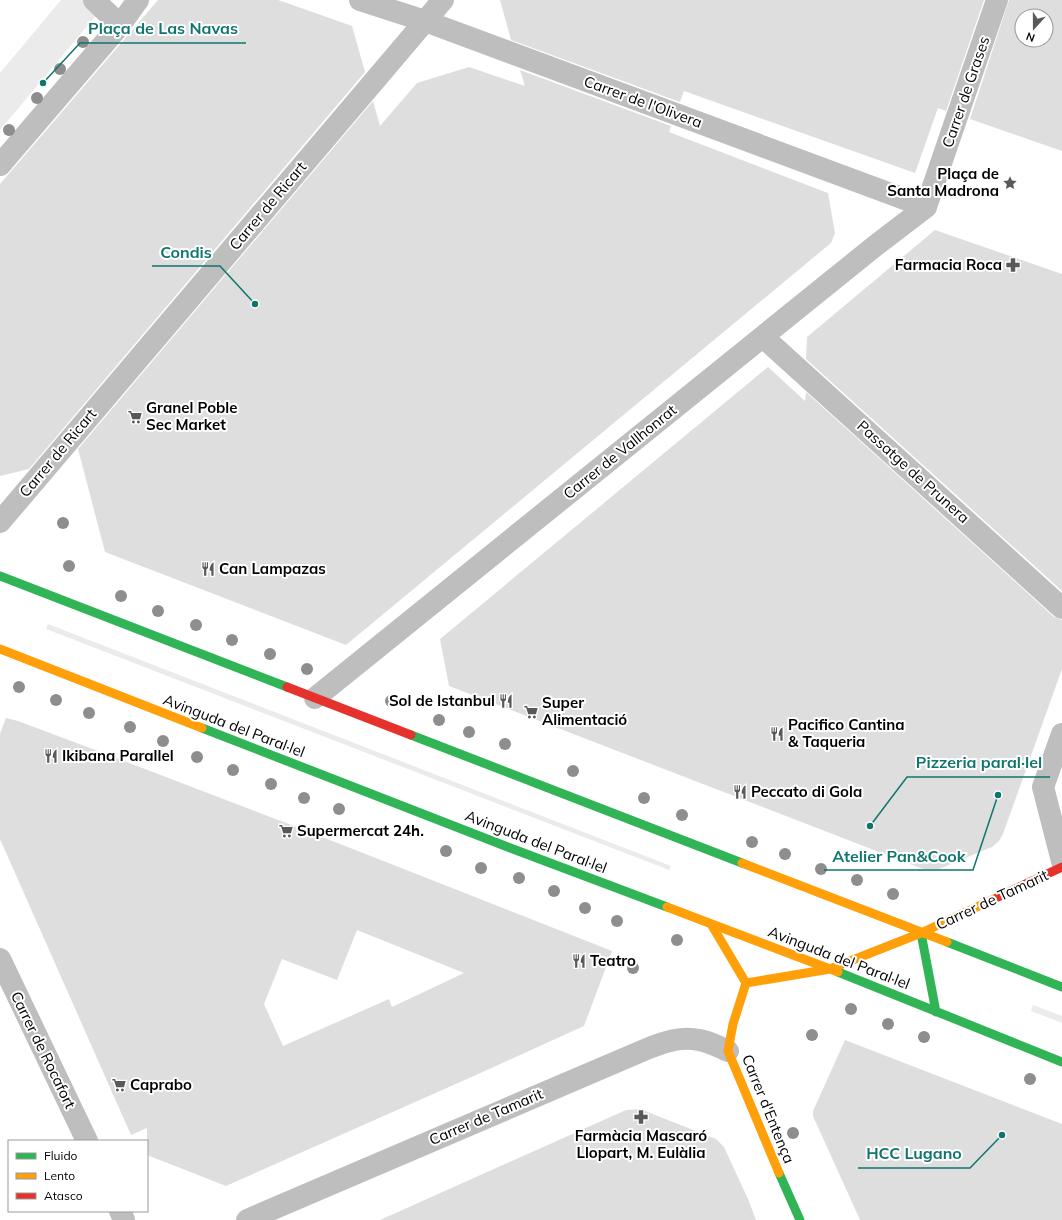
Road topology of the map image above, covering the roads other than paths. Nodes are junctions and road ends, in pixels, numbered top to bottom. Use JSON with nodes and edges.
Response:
{"nodes":[{"id":1,"x":94,"y":0,"type":"edge"},
{"id":2,"x":138,"y":0,"type":"edge"},
{"id":3,"x":360,"y":0,"type":"edge"},
{"id":4,"x":443,"y":0,"type":"edge"},
{"id":5,"x":997,"y":0,"type":"edge"},
{"id":6,"x":425,"y":21,"type":"junction"},
{"id":7,"x":120,"y":25,"type":"junction"},
{"id":8,"x":0,"y":165,"type":"edge"},
{"id":9,"x":926,"y":207,"type":"junction"},
{"id":10,"x":763,"y":337,"type":"junction"},
{"id":11,"x":0,"y":522,"type":"edge"},
{"id":12,"x":0,"y":576,"type":"edge"},
{"id":13,"x":1062,"y":608,"type":"edge"},
{"id":14,"x":0,"y":649,"type":"edge"},
{"id":15,"x":315,"y":698,"type":"junction"},
{"id":16,"x":1062,"y":734,"type":"edge"},
{"id":17,"x":1062,"y":861,"type":"edge"},
{"id":18,"x":1062,"y":867,"type":"edge"},
{"id":19,"x":711,"y":924,"type":"junction"},
{"id":20,"x":921,"y":933,"type":"junction"},
{"id":21,"x":0,"y":959,"type":"edge"},
{"id":22,"x":830,"y":969,"type":"junction"},
{"id":23,"x":746,"y":983,"type":"junction"},
{"id":24,"x":1062,"y":988,"type":"edge"},
{"id":25,"x":936,"y":1012,"type":"junction"},
{"id":26,"x":728,"y":1051,"type":"junction"},
{"id":27,"x":1062,"y":1062,"type":"edge"},
{"id":28,"x":87,"y":1140,"type":"edge"},
{"id":29,"x":247,"y":1220,"type":"edge"},
{"id":30,"x":800,"y":1220,"type":"edge"}],
"edges":[{"from":1,"to":7,"type":"street"},
{"from":2,"to":7,"type":"street"},
{"from":3,"to":6,"type":"street","name":"Carrer de l'Olivera"},
{"from":4,"to":6,"type":"street","name":"Carrer de Ricart"},
{"from":5,"to":9,"type":"street","name":"Carrer de Grases"},
{"from":6,"to":9,"type":"street","name":"Carrer de l'Olivera"},
{"from":6,"to":11,"type":"street","name":"Carrer de Ricart"},
{"from":7,"to":8,"type":"street"},
{"from":9,"to":10,"type":"street","name":"Carrer de Vallhonrat"},
{"from":10,"to":13,"type":"street","name":"Passatge de Prunera"},
{"from":10,"to":15,"type":"street","name":"Carrer de Vallhonrat"},
{"from":12,"to":15,"type":"main road"},
{"from":14,"to":19,"type":"main road","name":"Avinguda del Paral·lel"},
{"from":15,"to":20,"type":"main road"},
{"from":16,"to":17,"type":"street"},
{"from":18,"to":20,"type":"main road","name":"Carrer de Tamarit"},
{"from":19,"to":22,"type":"main road","name":"Avinguda del Paral·lel"},
{"from":19,"to":23,"type":"main road"},
{"from":20,"to":22,"type":"main road","name":"Carrer de Tamarit"},
{"from":20,"to":24,"type":"main road"},
{"from":20,"to":25,"type":"main road"},
{"from":21,"to":28,"type":"street","name":"Carrer de Rocafort"},
{"from":22,"to":23,"type":"main road","name":"Carrer de Tamarit"},
{"from":22,"to":25,"type":"main road","name":"Avinguda del Paral·lel"},
{"from":23,"to":26,"type":"main road","name":"Carrer d'Entença"},
{"from":25,"to":27,"type":"main road","name":"Avinguda del Paral·lel"},
{"from":26,"to":29,"type":"street","name":"Carrer de Tamarit"},
{"from":26,"to":30,"type":"main road","name":"Carrer d'Entença"}]}
